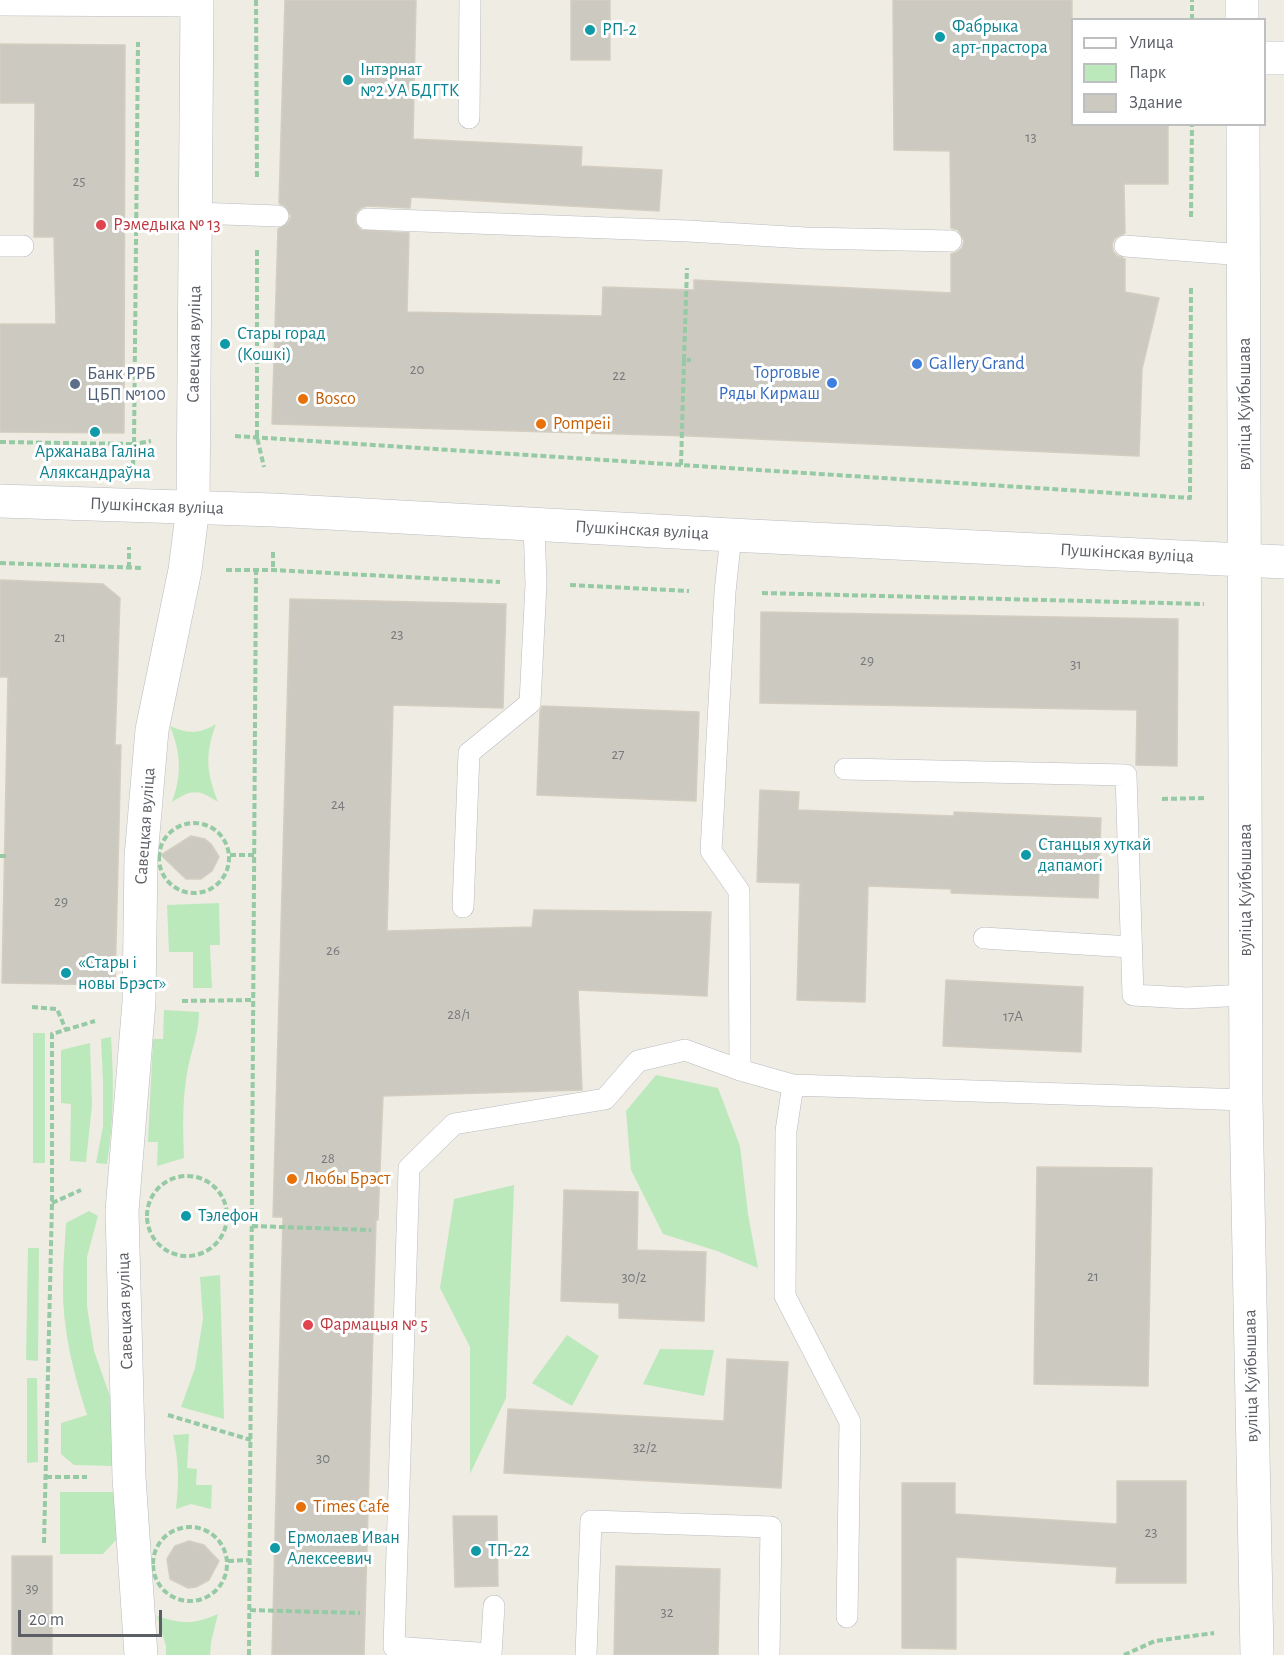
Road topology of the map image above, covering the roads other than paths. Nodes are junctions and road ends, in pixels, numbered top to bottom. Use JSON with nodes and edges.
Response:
{"nodes":[{"id":1,"x":470,"y":0,"type":"edge"},
{"id":2,"x":1242,"y":0,"type":"edge"},
{"id":3,"x":197,"y":3,"type":"edge"},
{"id":4,"x":0,"y":5,"type":"edge"},
{"id":5,"x":1242,"y":18,"type":"edge"},
{"id":6,"x":1266,"y":58,"type":"edge"},
{"id":7,"x":1284,"y":58,"type":"edge"},
{"id":8,"x":469,"y":118,"type":"dead end"},
{"id":9,"x":1243,"y":126,"type":"edge"},
{"id":10,"x":196,"y":213,"type":"junction"},
{"id":11,"x":278,"y":216,"type":"dead end"},
{"id":12,"x":367,"y":219,"type":"dead end"},
{"id":13,"x":951,"y":241,"type":"dead end"},
{"id":14,"x":0,"y":246,"type":"edge"},
{"id":15,"x":23,"y":246,"type":"dead end"},
{"id":16,"x":1125,"y":246,"type":"dead end"},
{"id":17,"x":1244,"y":255,"type":"junction"},
{"id":18,"x":0,"y":501,"type":"edge"},
{"id":19,"x":193,"y":507,"type":"junction"},
{"id":20,"x":534,"y":524,"type":"junction"},
{"id":21,"x":731,"y":535,"type":"junction"},
{"id":22,"x":1244,"y":559,"type":"junction"},
{"id":23,"x":1284,"y":562,"type":"edge"},
{"id":24,"x":845,"y":769,"type":"dead end"},
{"id":25,"x":463,"y":907,"type":"dead end"},
{"id":26,"x":984,"y":938,"type":"dead end"},
{"id":27,"x":1131,"y":947,"type":"junction"},
{"id":28,"x":1246,"y":995,"type":"junction"},
{"id":29,"x":740,"y":1070,"type":"junction"},
{"id":30,"x":793,"y":1085,"type":"junction"},
{"id":31,"x":1246,"y":1100,"type":"junction"},
{"id":32,"x":494,"y":1606,"type":"dead end"},
{"id":33,"x":847,"y":1617,"type":"dead end"},
{"id":34,"x":141,"y":1655,"type":"edge"},
{"id":35,"x":586,"y":1655,"type":"edge"},
{"id":36,"x":769,"y":1655,"type":"edge"},
{"id":37,"x":1257,"y":1655,"type":"edge"}],
"edges":[{"from":1,"to":8,"type":"lane"},
{"from":2,"to":5,"type":"street"},
{"from":3,"to":4,"type":"lane"},
{"from":3,"to":10,"type":"street","name":"Савецкая вуліца"},
{"from":6,"to":7,"type":"street"},
{"from":9,"to":17,"type":"street","name":"вуліца Куйбышава"},
{"from":10,"to":11,"type":"lane"},
{"from":10,"to":19,"type":"street","name":"Савецкая вуліца"},
{"from":12,"to":13,"type":"lane"},
{"from":14,"to":15,"type":"lane"},
{"from":16,"to":17,"type":"lane"},
{"from":17,"to":22,"type":"street","name":"вуліца Куйбышава"},
{"from":18,"to":19,"type":"street","name":"Пушкінская вуліца"},
{"from":19,"to":20,"type":"street","name":"Пушкінская вуліца"},
{"from":19,"to":34,"type":"street","name":"Савецкая вуліца"},
{"from":20,"to":21,"type":"street","name":"Пушкінская вуліца"},
{"from":20,"to":25,"type":"lane"},
{"from":21,"to":22,"type":"street","name":"Пушкінская вуліца"},
{"from":21,"to":29,"type":"lane"},
{"from":22,"to":23,"type":"street","name":"Пушкінская вуліца"},
{"from":22,"to":28,"type":"street","name":"вуліца Куйбышава"},
{"from":24,"to":27,"type":"lane"},
{"from":26,"to":27,"type":"lane"},
{"from":27,"to":28,"type":"lane"},
{"from":28,"to":31,"type":"street","name":"вуліца Куйбышава"},
{"from":29,"to":30,"type":"lane"},
{"from":29,"to":32,"type":"lane"},
{"from":30,"to":31,"type":"lane"},
{"from":30,"to":33,"type":"lane"},
{"from":31,"to":37,"type":"street","name":"вуліца Куйбышава"},
{"from":35,"to":36,"type":"lane"}]}
